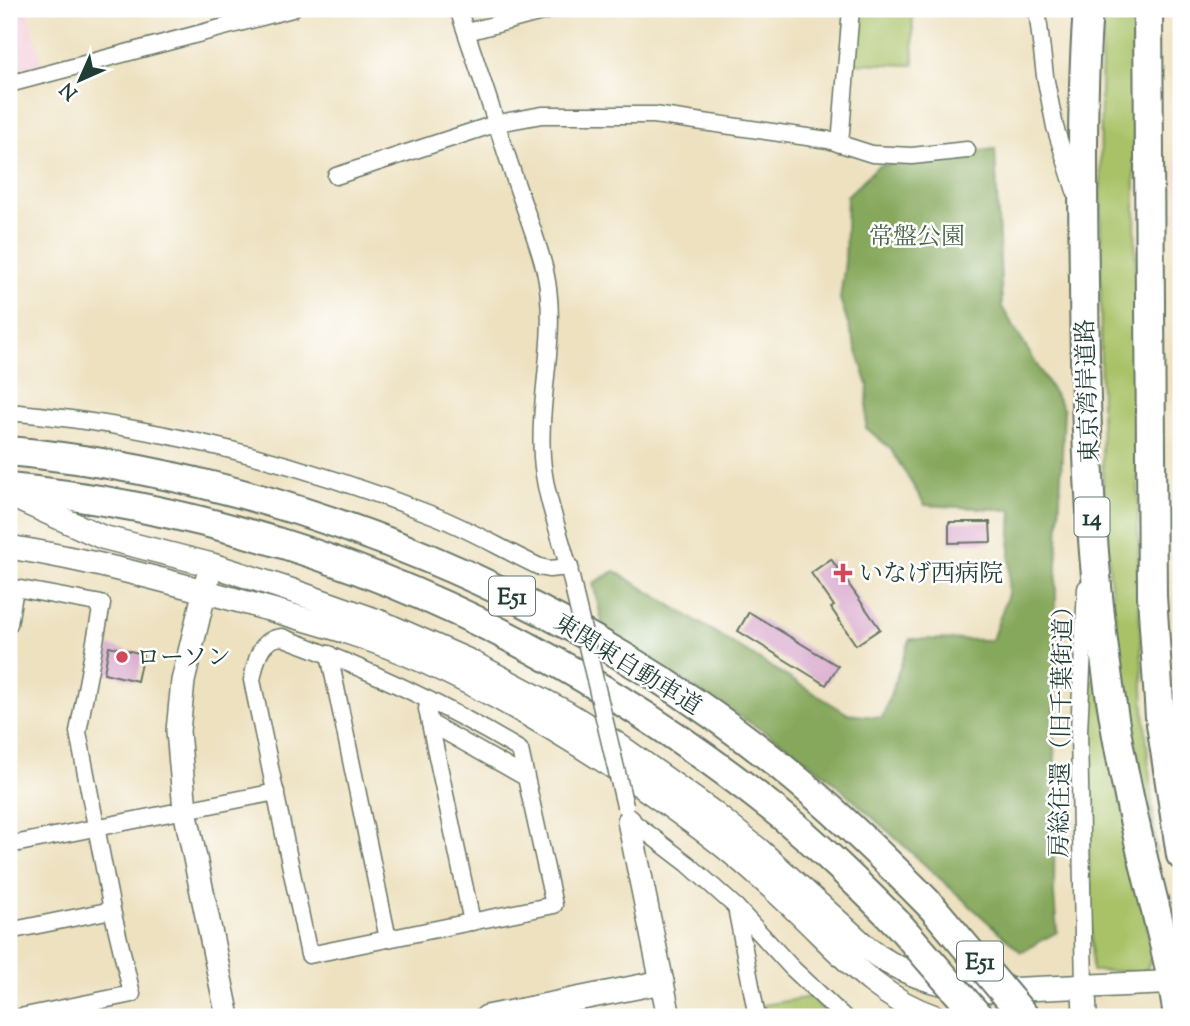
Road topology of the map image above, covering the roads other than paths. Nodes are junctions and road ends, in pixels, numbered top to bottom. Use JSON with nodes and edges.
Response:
{"nodes":[{"id":1,"x":292,"y":9,"type":"edge"},
{"id":2,"x":458,"y":9,"type":"edge"},
{"id":3,"x":553,"y":9,"type":"edge"},
{"id":4,"x":851,"y":9,"type":"edge"},
{"id":5,"x":1037,"y":9,"type":"edge"},
{"id":6,"x":1088,"y":9,"type":"edge"},
{"id":7,"x":1148,"y":9,"type":"edge"},
{"id":8,"x":467,"y":32,"type":"junction"},
{"id":9,"x":9,"y":84,"type":"edge"},
{"id":10,"x":498,"y":123,"type":"junction"},
{"id":11,"x":840,"y":144,"type":"junction"},
{"id":12,"x":967,"y":150,"type":"dead end"},
{"id":13,"x":336,"y":176,"type":"dead end"},
{"id":14,"x":1083,"y":217,"type":"junction"},
{"id":15,"x":9,"y":412,"type":"edge"},
{"id":16,"x":9,"y":451,"type":"edge"},
{"id":17,"x":1089,"y":465,"type":"junction"},
{"id":18,"x":9,"y":488,"type":"edge"},
{"id":19,"x":9,"y":495,"type":"edge"},
{"id":20,"x":9,"y":547,"type":"edge"},
{"id":21,"x":212,"y":565,"type":"junction"},
{"id":22,"x":570,"y":567,"type":"junction"},
{"id":23,"x":204,"y":590,"type":"junction"},
{"id":24,"x":9,"y":624,"type":"edge"},
{"id":25,"x":329,"y":654,"type":"junction"},
{"id":26,"x":429,"y":700,"type":"junction"},
{"id":27,"x":430,"y":723,"type":"junction"},
{"id":28,"x":525,"y":777,"type":"junction"},
{"id":29,"x":276,"y":792,"type":"junction"},
{"id":30,"x":186,"y":810,"type":"junction"},
{"id":31,"x":627,"y":814,"type":"junction"},
{"id":32,"x":97,"y":827,"type":"junction"},
{"id":33,"x":9,"y":844,"type":"edge"},
{"id":34,"x":1181,"y":855,"type":"edge"},
{"id":35,"x":736,"y":907,"type":"junction"},
{"id":36,"x":112,"y":910,"type":"junction"},
{"id":37,"x":472,"y":922,"type":"junction"},
{"id":38,"x":9,"y":931,"type":"edge"},
{"id":39,"x":388,"y":939,"type":"junction"},
{"id":40,"x":662,"y":982,"type":"junction"},
{"id":41,"x":1177,"y":982,"type":"edge"},
{"id":42,"x":1084,"y":988,"type":"junction"},
{"id":43,"x":20,"y":1017,"type":"edge"},
{"id":44,"x":228,"y":1017,"type":"edge"},
{"id":45,"x":486,"y":1017,"type":"edge"},
{"id":46,"x":669,"y":1017,"type":"edge"},
{"id":47,"x":757,"y":1017,"type":"edge"},
{"id":48,"x":844,"y":1017,"type":"edge"},
{"id":49,"x":935,"y":1017,"type":"edge"},
{"id":50,"x":979,"y":1017,"type":"edge"},
{"id":51,"x":1026,"y":1017,"type":"edge"},
{"id":52,"x":1085,"y":1017,"type":"edge"},
{"id":53,"x":1178,"y":1017,"type":"edge"}],
"edges":[{"from":1,"to":9,"type":"street"},
{"from":2,"to":8,"type":"street"},
{"from":3,"to":8,"type":"street"},
{"from":4,"to":11,"type":"street"},
{"from":5,"to":14,"type":"street"},
{"from":6,"to":14,"type":"highway","name":"東京湾岸道路","number":"14"},
{"from":7,"to":34,"type":"highway"},
{"from":8,"to":10,"type":"street"},
{"from":10,"to":11,"type":"street"},
{"from":10,"to":13,"type":"street"},
{"from":10,"to":22,"type":"street"},
{"from":11,"to":12,"type":"street"},
{"from":14,"to":17,"type":"highway","name":"東京湾岸道路","number":"14"},
{"from":15,"to":22,"type":"street"},
{"from":16,"to":51,"type":"highway","name":"東関東自動車道","number":"E51","bridge":true},
{"from":17,"to":41,"type":"highway","name":"東京湾岸道路","number":"14"},
{"from":17,"to":42,"type":"street","name":"房総往還（旧千葉街道）"},
{"from":18,"to":50,"type":"highway","name":"東関東自動車道","number":"E51","bridge":true},
{"from":19,"to":21,"type":"street"},
{"from":20,"to":23,"type":"street"},
{"from":21,"to":23,"type":"street"},
{"from":21,"to":42,"type":"street"},
{"from":22,"to":31,"type":"street","bridge":true},
{"from":23,"to":30,"type":"street"},
{"from":23,"to":49,"type":"street"},
{"from":24,"to":32,"type":"street"},
{"from":25,"to":26,"type":"street"},
{"from":25,"to":29,"type":"street"},
{"from":25,"to":39,"type":"street"},
{"from":26,"to":27,"type":"street"},
{"from":26,"to":28,"type":"street"},
{"from":27,"to":28,"type":"street"},
{"from":27,"to":37,"type":"street"},
{"from":28,"to":37,"type":"street"},
{"from":29,"to":30,"type":"street"},
{"from":29,"to":39,"type":"street"},
{"from":30,"to":32,"type":"street"},
{"from":30,"to":44,"type":"street"},
{"from":31,"to":35,"type":"street"},
{"from":31,"to":40,"type":"street"},
{"from":32,"to":33,"type":"street"},
{"from":32,"to":36,"type":"street"},
{"from":35,"to":47,"type":"street"},
{"from":35,"to":48,"type":"street"},
{"from":36,"to":38,"type":"street"},
{"from":36,"to":43,"type":"street"},
{"from":37,"to":39,"type":"street"},
{"from":40,"to":45,"type":"street"},
{"from":40,"to":46,"type":"street"},
{"from":41,"to":42,"type":"street"},
{"from":41,"to":53,"type":"highway","name":"東京湾岸道路","number":"14"},
{"from":42,"to":52,"type":"street"}]}
